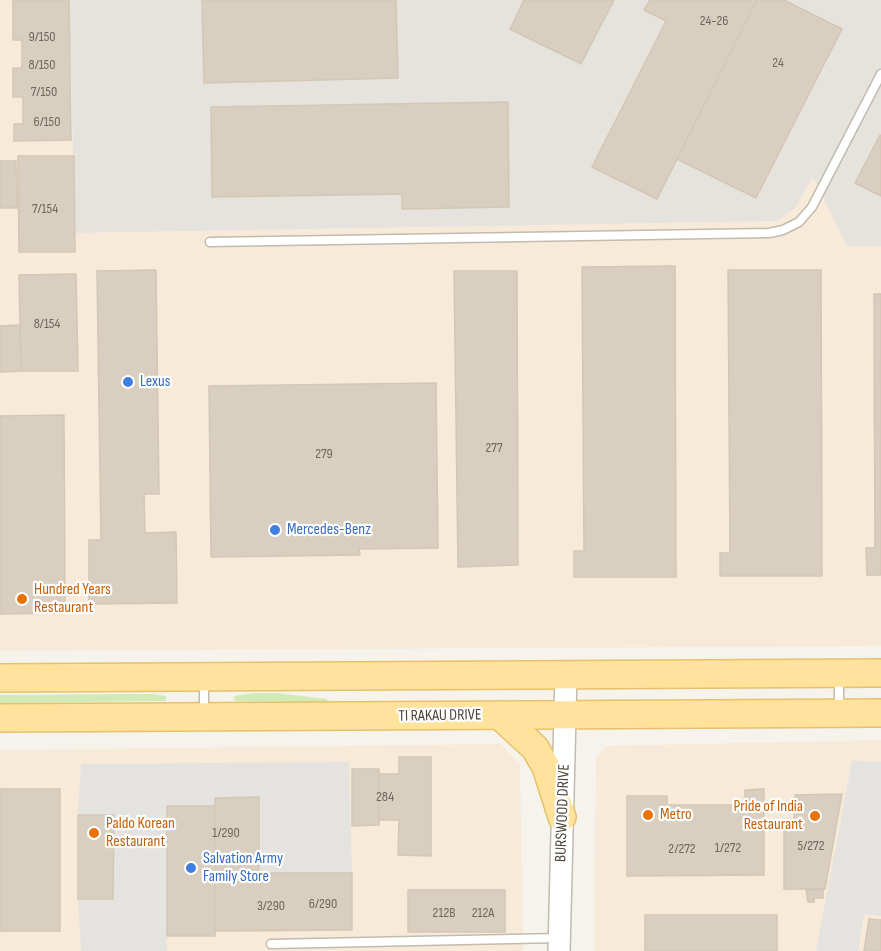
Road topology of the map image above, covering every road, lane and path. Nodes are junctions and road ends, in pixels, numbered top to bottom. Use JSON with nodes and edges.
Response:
{"nodes":[{"id":1,"x":881,"y":74,"type":"edge"},
{"id":2,"x":210,"y":242,"type":"dead end"},
{"id":3,"x":839,"y":673,"type":"junction"},
{"id":4,"x":881,"y":673,"type":"edge"},
{"id":5,"x":566,"y":675,"type":"junction"},
{"id":6,"x":204,"y":676,"type":"junction"},
{"id":7,"x":0,"y":678,"type":"edge"},
{"id":8,"x":839,"y":713,"type":"junction"},
{"id":9,"x":881,"y":713,"type":"edge"},
{"id":10,"x":499,"y":715,"type":"junction"},
{"id":11,"x":566,"y":715,"type":"junction"},
{"id":12,"x":204,"y":717,"type":"junction"},
{"id":13,"x":0,"y":718,"type":"edge"},
{"id":14,"x":562,"y":817,"type":"junction"},
{"id":15,"x":271,"y":944,"type":"dead end"},
{"id":16,"x":559,"y":944,"type":"edge"}],
"edges":[{"from":1,"to":2,"type":"lane"},
{"from":3,"to":4,"type":"main road"},
{"from":3,"to":5,"type":"main road"},
{"from":3,"to":8,"type":"lane"},
{"from":5,"to":6,"type":"main road"},
{"from":5,"to":11,"type":"street","name":"BURSWOOD DRIVE"},
{"from":6,"to":7,"type":"main road"},
{"from":6,"to":12,"type":"lane"},
{"from":8,"to":9,"type":"main road","name":"TI RAKAU DRIVE"},
{"from":8,"to":11,"type":"main road","name":"TI RAKAU DRIVE"},
{"from":10,"to":11,"type":"main road","name":"TI RAKAU DRIVE"},
{"from":10,"to":12,"type":"main road","name":"TI RAKAU DRIVE"},
{"from":10,"to":14,"type":"main road"},
{"from":11,"to":14,"type":"street","name":"BURSWOOD DRIVE"},
{"from":12,"to":13,"type":"main road","name":"TI RAKAU DRIVE"},
{"from":14,"to":16,"type":"street","name":"BURSWOOD DRIVE"},
{"from":15,"to":16,"type":"lane"}]}
